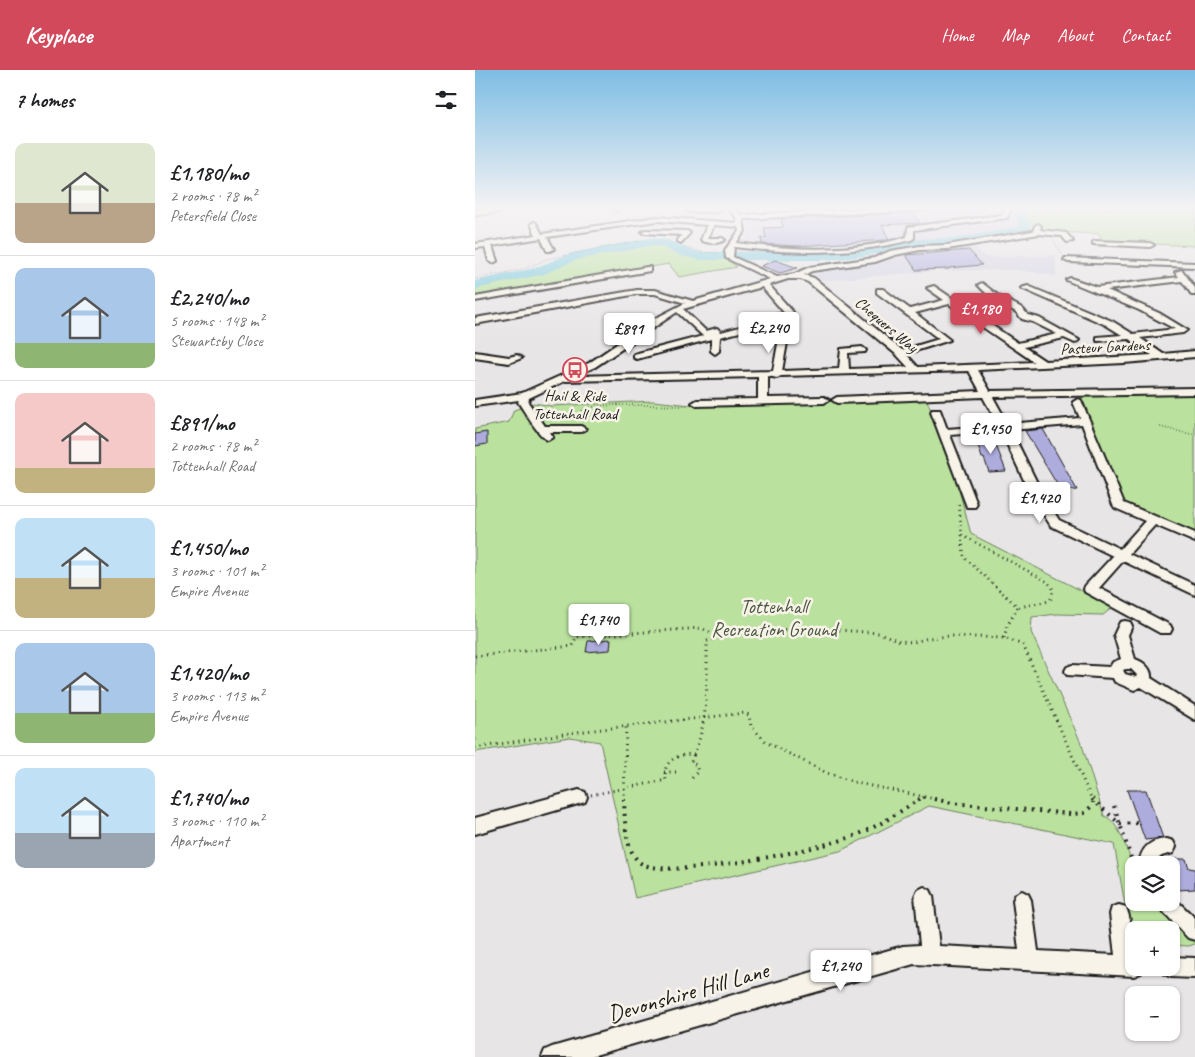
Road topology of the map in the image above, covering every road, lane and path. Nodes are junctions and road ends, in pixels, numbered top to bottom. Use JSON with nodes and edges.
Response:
{"nodes":[{"id":1,"x":491,"y":254,"type":"edge"},
{"id":2,"x":570,"y":254,"type":"edge"},
{"id":3,"x":734,"y":254,"type":"edge"},
{"id":4,"x":894,"y":254,"type":"edge"},
{"id":5,"x":1061,"y":254,"type":"edge"},
{"id":6,"x":1097,"y":254,"type":"edge"},
{"id":7,"x":1119,"y":254,"type":"edge"},
{"id":8,"x":1068,"y":260,"type":"joint"},
{"id":9,"x":493,"y":261,"type":"dead end"},
{"id":10,"x":1174,"y":264,"type":"junction"},
{"id":11,"x":1195,"y":264,"type":"edge"},
{"id":12,"x":647,"y":269,"type":"dead end"},
{"id":13,"x":797,"y":276,"type":"junction"},
{"id":14,"x":475,"y":279,"type":"edge"},
{"id":15,"x":775,"y":279,"type":"junction"},
{"id":16,"x":1183,"y":279,"type":"junction"},
{"id":17,"x":1070,"y":280,"type":"dead end"},
{"id":18,"x":569,"y":282,"type":"junction"},
{"id":19,"x":764,"y":284,"type":"junction"},
{"id":20,"x":982,"y":285,"type":"dead end"},
{"id":21,"x":931,"y":288,"type":"dead end"},
{"id":22,"x":1025,"y":288,"type":"dead end"},
{"id":23,"x":1097,"y":289,"type":"junction"},
{"id":24,"x":880,"y":291,"type":"dead end"},
{"id":25,"x":1195,"y":293,"type":"edge"},
{"id":26,"x":475,"y":299,"type":"edge"},
{"id":27,"x":951,"y":301,"type":"junction"},
{"id":28,"x":579,"y":302,"type":"junction"},
{"id":29,"x":693,"y":303,"type":"junction"},
{"id":30,"x":678,"y":309,"type":"junction"},
{"id":31,"x":909,"y":312,"type":"junction"},
{"id":32,"x":790,"y":314,"type":"dead end"},
{"id":33,"x":777,"y":316,"type":"dead end"},
{"id":34,"x":475,"y":321,"type":"edge"},
{"id":35,"x":623,"y":322,"type":"dead end"},
{"id":36,"x":655,"y":322,"type":"junction"},
{"id":37,"x":1195,"y":326,"type":"edge"},
{"id":38,"x":1180,"y":328,"type":"junction"},
{"id":39,"x":1066,"y":335,"type":"junction"},
{"id":40,"x":716,"y":336,"type":"junction"},
{"id":41,"x":1132,"y":336,"type":"junction"},
{"id":42,"x":1099,"y":339,"type":"dead end"},
{"id":43,"x":1075,"y":340,"type":"dead end"},
{"id":44,"x":1018,"y":346,"type":"junction"},
{"id":45,"x":862,"y":350,"type":"dead end"},
{"id":46,"x":715,"y":351,"type":"dead end"},
{"id":47,"x":900,"y":353,"type":"junction"},
{"id":48,"x":1195,"y":354,"type":"edge"},
{"id":49,"x":488,"y":356,"type":"edge"},
{"id":50,"x":637,"y":356,"type":"dead end"},
{"id":51,"x":1161,"y":358,"type":"junction"},
{"id":52,"x":517,"y":360,"type":"dead end"},
{"id":53,"x":475,"y":362,"type":"edge"},
{"id":54,"x":1043,"y":364,"type":"junction"},
{"id":55,"x":972,"y":368,"type":"junction"},
{"id":56,"x":917,"y":370,"type":"junction"},
{"id":57,"x":844,"y":373,"type":"junction"},
{"id":58,"x":763,"y":375,"type":"junction"},
{"id":59,"x":777,"y":375,"type":"junction"},
{"id":60,"x":566,"y":378,"type":"junction"},
{"id":61,"x":1195,"y":392,"type":"edge"},
{"id":62,"x":987,"y":394,"type":"junction"},
{"id":63,"x":524,"y":396,"type":"junction"},
{"id":64,"x":824,"y":400,"type":"dead end"},
{"id":65,"x":837,"y":400,"type":"dead end"},
{"id":66,"x":763,"y":402,"type":"junction"},
{"id":67,"x":1078,"y":402,"type":"dead end"},
{"id":68,"x":475,"y":403,"type":"edge"},
{"id":69,"x":696,"y":405,"type":"joint"},
{"id":70,"x":936,"y":412,"type":"dead end"},
{"id":71,"x":1085,"y":422,"type":"junction"},
{"id":72,"x":578,"y":426,"type":"joint"},
{"id":73,"x":1004,"y":426,"type":"junction"},
{"id":74,"x":1160,"y":427,"type":"dead end"},
{"id":75,"x":944,"y":432,"type":"junction"},
{"id":76,"x":1195,"y":435,"type":"edge"},
{"id":77,"x":959,"y":504,"type":"dead end"},
{"id":78,"x":971,"y":504,"type":"dead end"},
{"id":79,"x":1153,"y":520,"type":"junction"},
{"id":80,"x":962,"y":535,"type":"junction"},
{"id":81,"x":1195,"y":538,"type":"edge"},
{"id":82,"x":1120,"y":554,"type":"junction"},
{"id":83,"x":1195,"y":590,"type":"edge"},
{"id":84,"x":1018,"y":607,"type":"junction"},
{"id":85,"x":1125,"y":626,"type":"dead end"},
{"id":86,"x":1165,"y":629,"type":"dead end"},
{"id":87,"x":721,"y":637,"type":"junction"},
{"id":88,"x":1004,"y":638,"type":"junction"},
{"id":89,"x":475,"y":656,"type":"edge"},
{"id":90,"x":1129,"y":663,"type":"junction"},
{"id":91,"x":1072,"y":672,"type":"dead end"},
{"id":92,"x":1117,"y":673,"type":"junction"},
{"id":93,"x":1143,"y":680,"type":"junction"},
{"id":94,"x":1195,"y":714,"type":"edge"},
{"id":95,"x":705,"y":718,"type":"junction"},
{"id":96,"x":626,"y":725,"type":"junction"},
{"id":97,"x":475,"y":748,"type":"edge"},
{"id":98,"x":694,"y":754,"type":"junction"},
{"id":99,"x":664,"y":772,"type":"junction"},
{"id":100,"x":676,"y":772,"type":"dead end"},
{"id":101,"x":692,"y":778,"type":"dead end"},
{"id":102,"x":624,"y":787,"type":"junction"},
{"id":103,"x":579,"y":797,"type":"joint"},
{"id":104,"x":924,"y":797,"type":"junction"},
{"id":105,"x":1092,"y":800,"type":"junction"},
{"id":106,"x":1114,"y":806,"type":"dead end"},
{"id":107,"x":1100,"y":808,"type":"junction"},
{"id":108,"x":1090,"y":810,"type":"junction"},
{"id":109,"x":1139,"y":823,"type":"dead end"},
{"id":110,"x":1120,"y":824,"type":"junction"},
{"id":111,"x":475,"y":826,"type":"edge"},
{"id":112,"x":1167,"y":847,"type":"dead end"},
{"id":113,"x":1131,"y":856,"type":"edge"},
{"id":114,"x":1149,"y":856,"type":"edge"},
{"id":115,"x":924,"y":896,"type":"dead end"},
{"id":116,"x":1022,"y":900,"type":"dead end"},
{"id":117,"x":1175,"y":911,"type":"edge"},
{"id":118,"x":1119,"y":914,"type":"dead end"},
{"id":119,"x":1195,"y":931,"type":"edge"},
{"id":120,"x":1125,"y":942,"type":"edge"},
{"id":121,"x":931,"y":955,"type":"junction"},
{"id":122,"x":1030,"y":960,"type":"junction"},
{"id":123,"x":1125,"y":965,"type":"edge"},
{"id":124,"x":1180,"y":967,"type":"edge"},
{"id":125,"x":1195,"y":968,"type":"edge"},
{"id":126,"x":552,"y":1057,"type":"edge"}],
"edges":[{"from":1,"to":9,"type":"street"},
{"from":2,"to":14,"type":"path"},
{"from":3,"to":15,"type":"street"},
{"from":4,"to":13,"type":"street"},
{"from":5,"to":8,"type":"path"},
{"from":6,"to":8,"type":"street"},
{"from":7,"to":10,"type":"street"},
{"from":10,"to":11,"type":"street"},
{"from":10,"to":16,"type":"street"},
{"from":12,"to":18,"type":"street"},
{"from":13,"to":15,"type":"street"},
{"from":13,"to":47,"type":"street","name":"Chequers Way"},
{"from":15,"to":19,"type":"street"},
{"from":16,"to":23,"type":"street"},
{"from":16,"to":25,"type":"street"},
{"from":17,"to":23,"type":"street"},
{"from":18,"to":26,"type":"street"},
{"from":18,"to":28,"type":"street"},
{"from":19,"to":29,"type":"street"},
{"from":19,"to":32,"type":"street"},
{"from":20,"to":39,"type":"street"},
{"from":21,"to":27,"type":"street"},
{"from":22,"to":41,"type":"street"},
{"from":23,"to":38,"type":"street"},
{"from":24,"to":31,"type":"street"},
{"from":27,"to":31,"type":"street"},
{"from":27,"to":44,"type":"street"},
{"from":28,"to":29,"type":"street"},
{"from":28,"to":34,"type":"street"},
{"from":29,"to":30,"type":"street"},
{"from":30,"to":33,"type":"street"},
{"from":30,"to":36,"type":"street"},
{"from":31,"to":47,"type":"street"},
{"from":35,"to":36,"type":"street"},
{"from":36,"to":60,"type":"street"},
{"from":37,"to":38,"type":"street"},
{"from":38,"to":41,"type":"street"},
{"from":39,"to":43,"type":"street"},
{"from":39,"to":44,"type":"street"},
{"from":40,"to":46,"type":"street"},
{"from":40,"to":50,"type":"street"},
{"from":40,"to":59,"type":"street"},
{"from":41,"to":42,"type":"street"},
{"from":41,"to":51,"type":"street"},
{"from":44,"to":54,"type":"street"},
{"from":45,"to":57,"type":"street"},
{"from":47,"to":56,"type":"street","name":"Chequers Way"},
{"from":48,"to":51,"type":"street","name":"Pasteur Gardens"},
{"from":49,"to":52,"type":"street"},
{"from":49,"to":53,"type":"street"},
{"from":51,"to":54,"type":"street","name":"Pasteur Gardens"},
{"from":54,"to":55,"type":"street","name":"Pasteur Gardens"},
{"from":55,"to":56,"type":"street","name":"Pasteur Gardens"},
{"from":55,"to":62,"type":"street"},
{"from":56,"to":57,"type":"street","name":"Pasteur Gardens"},
{"from":57,"to":59,"type":"street","name":"Pasteur Gardens"},
{"from":58,"to":59,"type":"street","name":"Pasteur Gardens"},
{"from":58,"to":60,"type":"street","name":"Pasteur Gardens"},
{"from":58,"to":66,"type":"street"},
{"from":60,"to":63,"type":"street"},
{"from":61,"to":62,"type":"street"},
{"from":62,"to":65,"type":"street"},
{"from":62,"to":73,"type":"street"},
{"from":63,"to":68,"type":"street"},
{"from":63,"to":72,"type":"street"},
{"from":64,"to":66,"type":"street"},
{"from":66,"to":69,"type":"street"},
{"from":67,"to":71,"type":"street"},
{"from":69,"to":72,"type":"path"},
{"from":70,"to":75,"type":"street"},
{"from":71,"to":73,"type":"street"},
{"from":71,"to":79,"type":"street"},
{"from":73,"to":75,"type":"street"},
{"from":73,"to":82,"type":"street"},
{"from":74,"to":76,"type":"path"},
{"from":75,"to":78,"type":"street"},
{"from":77,"to":80,"type":"path"},
{"from":79,"to":81,"type":"street"},
{"from":79,"to":82,"type":"street"},
{"from":80,"to":84,"type":"path"},
{"from":80,"to":84,"type":"path"},
{"from":82,"to":83,"type":"street"},
{"from":82,"to":86,"type":"street"},
{"from":84,"to":88,"type":"path"},
{"from":85,"to":90,"type":"street"},
{"from":87,"to":88,"type":"path"},
{"from":87,"to":89,"type":"path"},
{"from":87,"to":95,"type":"path"},
{"from":88,"to":105,"type":"path"},
{"from":90,"to":92,"type":"street"},
{"from":90,"to":93,"type":"street"},
{"from":91,"to":92,"type":"street"},
{"from":92,"to":93,"type":"street"},
{"from":93,"to":94,"type":"street"},
{"from":95,"to":96,"type":"path"},
{"from":95,"to":98,"type":"path"},
{"from":95,"to":104,"type":"path"},
{"from":96,"to":97,"type":"path"},
{"from":96,"to":102,"type":"path"},
{"from":98,"to":99,"type":"path"},
{"from":98,"to":101,"type":"path"},
{"from":99,"to":100,"type":"path"},
{"from":99,"to":102,"type":"path"},
{"from":102,"to":103,"type":"path"},
{"from":102,"to":104,"type":"path"},
{"from":103,"to":111,"type":"street"},
{"from":104,"to":108,"type":"path"},
{"from":105,"to":107,"type":"path"},
{"from":105,"to":108,"type":"path"},
{"from":106,"to":110,"type":"path"},
{"from":107,"to":108,"type":"path"},
{"from":107,"to":110,"type":"path"},
{"from":109,"to":110,"type":"path"},
{"from":110,"to":113,"type":"path"},
{"from":112,"to":114,"type":"street"},
{"from":115,"to":121,"type":"street"},
{"from":116,"to":122,"type":"street"},
{"from":117,"to":119,"type":"street"},
{"from":118,"to":120,"type":"street"},
{"from":121,"to":122,"type":"street","name":"Devonshire Hill Lane"},
{"from":121,"to":126,"type":"street","name":"Devonshire Hill Lane"},
{"from":122,"to":123,"type":"street","name":"Devonshire Hill Lane"},
{"from":124,"to":125,"type":"street"}]}
